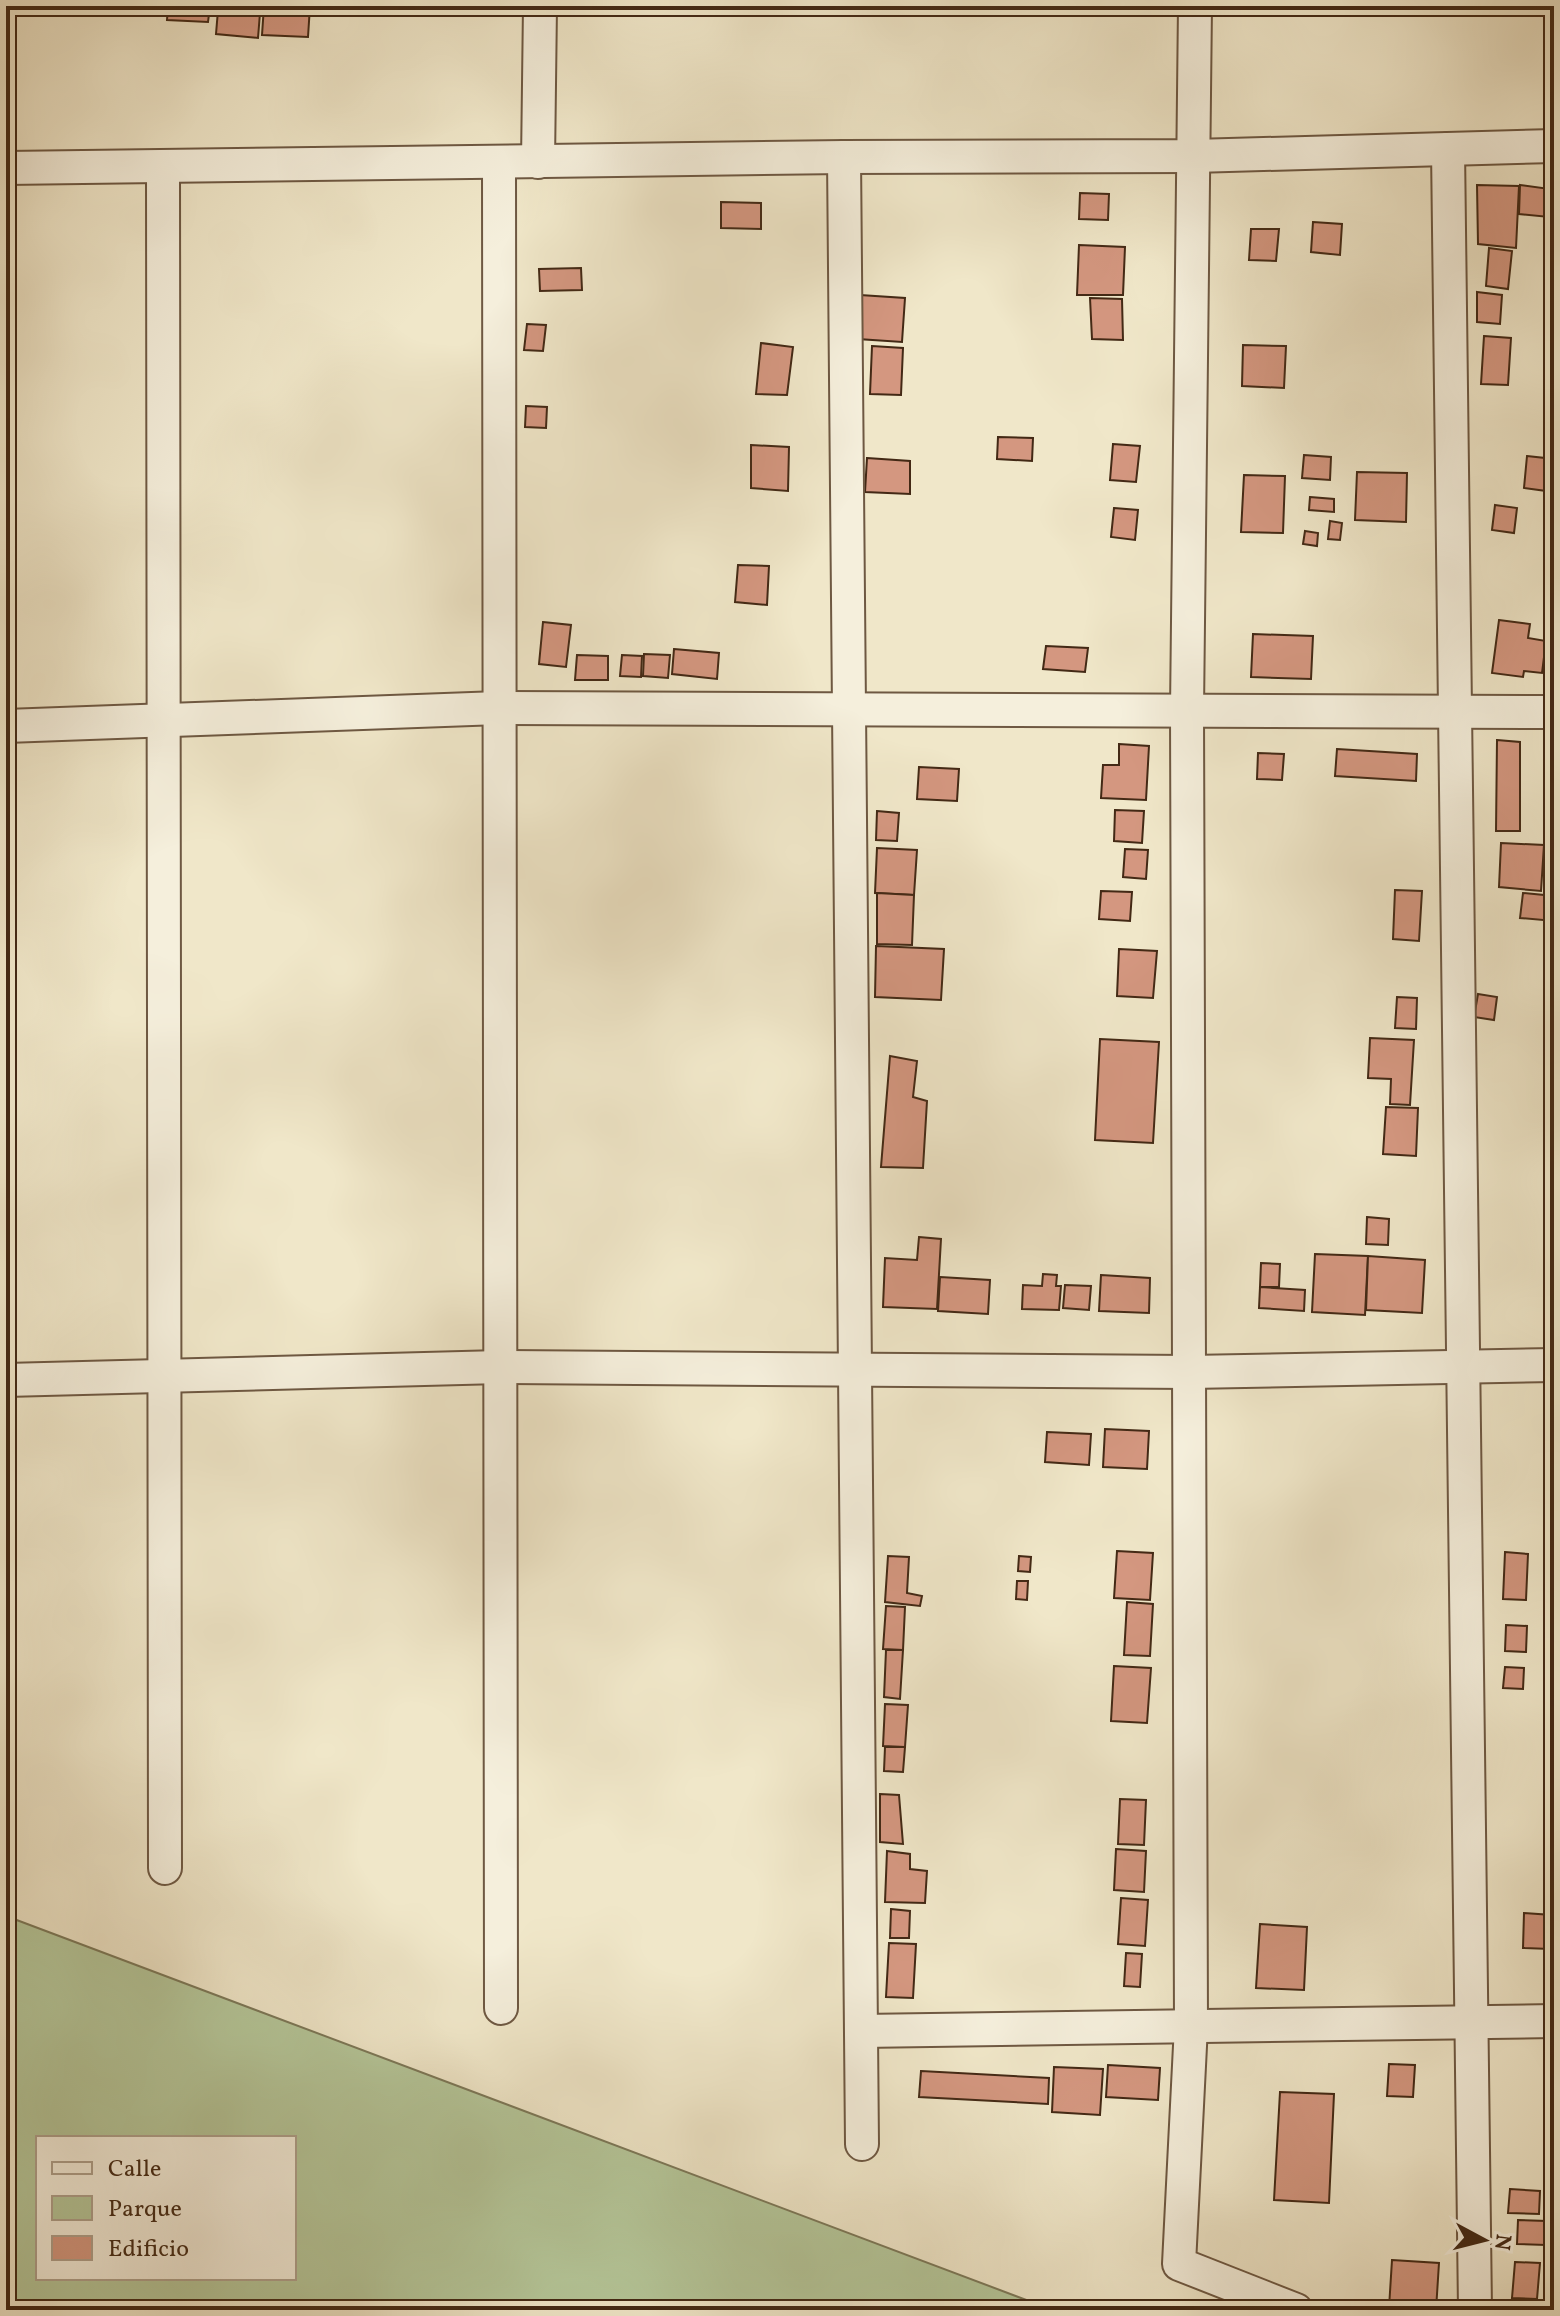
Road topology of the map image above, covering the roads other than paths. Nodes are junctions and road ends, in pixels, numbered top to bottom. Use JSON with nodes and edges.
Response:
{"nodes":[{"id":1,"x":540,"y":6,"type":"edge"},
{"id":2,"x":1195,"y":6,"type":"edge"},
{"id":3,"x":1554,"y":146,"type":"edge"},
{"id":4,"x":1448,"y":149,"type":"junction"},
{"id":5,"x":1194,"y":156,"type":"junction"},
{"id":6,"x":844,"y":157,"type":"junction"},
{"id":7,"x":538,"y":162,"type":"junction"},
{"id":8,"x":499,"y":163,"type":"junction"},
{"id":9,"x":163,"y":167,"type":"junction"},
{"id":10,"x":6,"y":168,"type":"edge"},
{"id":11,"x":499,"y":708,"type":"junction"},
{"id":12,"x":849,"y":710,"type":"junction"},
{"id":13,"x":1187,"y":710,"type":"junction"},
{"id":14,"x":1554,"y":712,"type":"edge"},
{"id":15,"x":1454,"y":714,"type":"junction"},
{"id":16,"x":164,"y":722,"type":"junction"},
{"id":17,"x":6,"y":726,"type":"edge"},
{"id":18,"x":1463,"y":1365,"type":"junction"},
{"id":19,"x":1554,"y":1365,"type":"edge"},
{"id":20,"x":500,"y":1367,"type":"junction"},
{"id":21,"x":855,"y":1371,"type":"junction"},
{"id":22,"x":1190,"y":1372,"type":"junction"},
{"id":23,"x":165,"y":1374,"type":"junction"},
{"id":24,"x":6,"y":1380,"type":"edge"},
{"id":25,"x":165,"y":1868,"type":"dead end"},
{"id":26,"x":501,"y":2008,"type":"dead end"},
{"id":27,"x":1554,"y":2021,"type":"edge"},
{"id":28,"x":1472,"y":2023,"type":"junction"},
{"id":29,"x":1191,"y":2026,"type":"junction"},
{"id":30,"x":861,"y":2031,"type":"junction"},
{"id":31,"x":862,"y":2144,"type":"dead end"},
{"id":32,"x":1296,"y":2310,"type":"edge"},
{"id":33,"x":1475,"y":2310,"type":"edge"}],
"edges":[{"from":1,"to":7,"type":"street"},
{"from":2,"to":5,"type":"street"},
{"from":3,"to":4,"type":"street"},
{"from":4,"to":5,"type":"street"},
{"from":4,"to":15,"type":"street"},
{"from":5,"to":6,"type":"street"},
{"from":5,"to":13,"type":"street"},
{"from":6,"to":7,"type":"street"},
{"from":6,"to":12,"type":"street"},
{"from":7,"to":8,"type":"street"},
{"from":8,"to":9,"type":"street"},
{"from":8,"to":11,"type":"street"},
{"from":9,"to":10,"type":"street"},
{"from":9,"to":16,"type":"street"},
{"from":11,"to":12,"type":"street"},
{"from":11,"to":16,"type":"street"},
{"from":11,"to":20,"type":"street"},
{"from":12,"to":13,"type":"street"},
{"from":12,"to":21,"type":"street"},
{"from":13,"to":15,"type":"street"},
{"from":13,"to":22,"type":"street"},
{"from":14,"to":15,"type":"street"},
{"from":15,"to":18,"type":"street"},
{"from":16,"to":17,"type":"street"},
{"from":16,"to":23,"type":"street"},
{"from":18,"to":19,"type":"street"},
{"from":18,"to":22,"type":"street"},
{"from":18,"to":28,"type":"street"},
{"from":20,"to":21,"type":"street"},
{"from":20,"to":23,"type":"street"},
{"from":20,"to":26,"type":"street"},
{"from":21,"to":22,"type":"street"},
{"from":21,"to":30,"type":"street"},
{"from":22,"to":29,"type":"street"},
{"from":23,"to":24,"type":"street"},
{"from":23,"to":25,"type":"street"},
{"from":27,"to":28,"type":"street"},
{"from":28,"to":29,"type":"street"},
{"from":28,"to":33,"type":"street"},
{"from":29,"to":30,"type":"street"},
{"from":29,"to":32,"type":"street"},
{"from":30,"to":31,"type":"street"}]}
